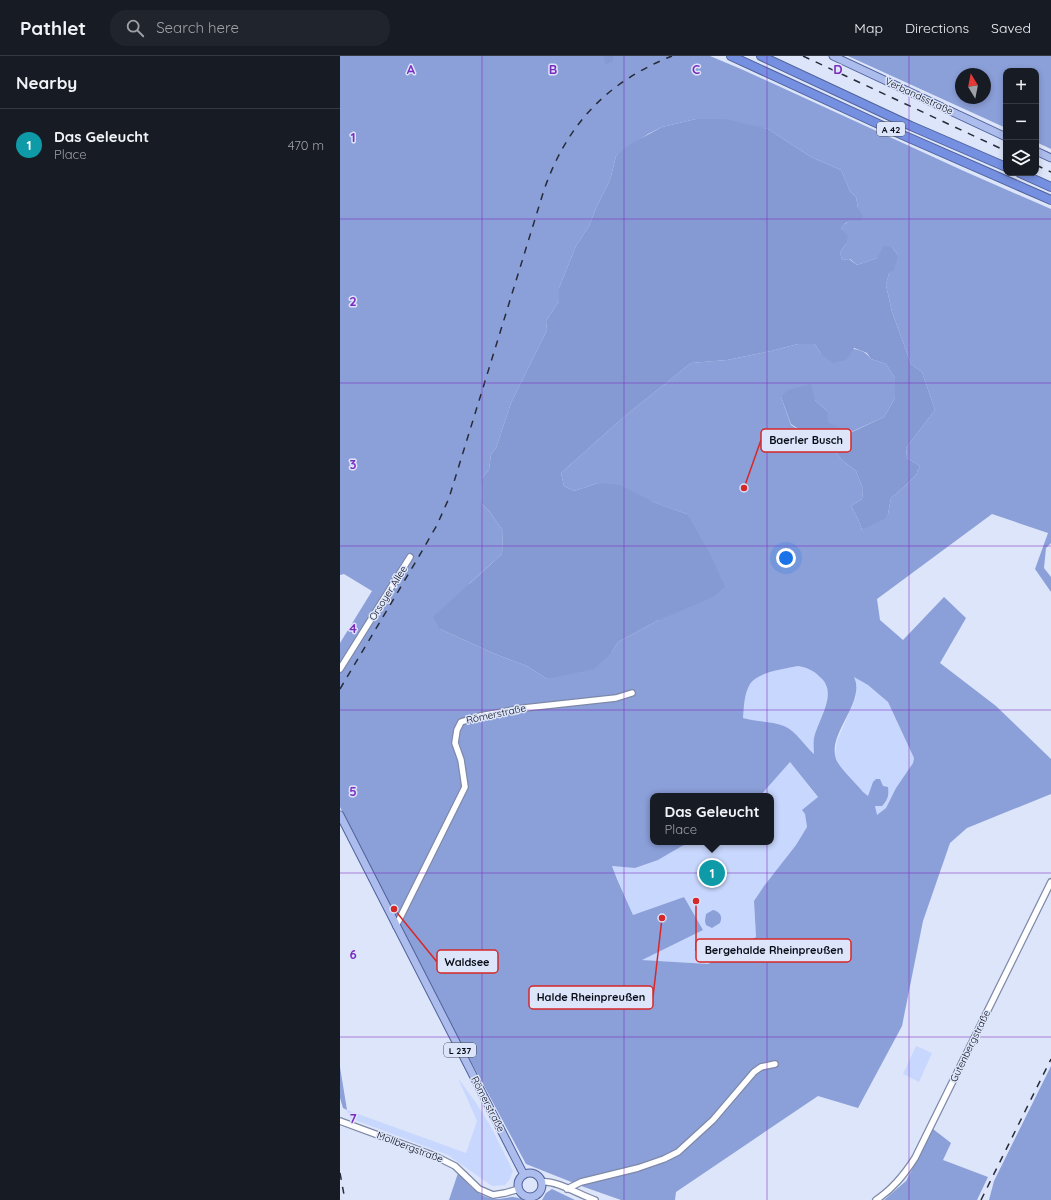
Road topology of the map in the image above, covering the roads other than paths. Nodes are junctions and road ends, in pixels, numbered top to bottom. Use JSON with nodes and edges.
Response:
{"nodes":[{"id":1,"x":731,"y":56,"type":"edge"},
{"id":2,"x":761,"y":56,"type":"edge"},
{"id":3,"x":833,"y":56,"type":"edge"},
{"id":4,"x":1003,"y":136,"type":"edge"},
{"id":5,"x":1039,"y":152,"type":"edge"},
{"id":6,"x":1051,"y":158,"type":"edge"},
{"id":7,"x":1003,"y":166,"type":"edge"},
{"id":8,"x":1027,"y":176,"type":"edge"},
{"id":9,"x":1051,"y":187,"type":"edge"},
{"id":10,"x":1051,"y":200,"type":"edge"},
{"id":11,"x":410,"y":557,"type":"dead end"},
{"id":12,"x":340,"y":669,"type":"edge"},
{"id":13,"x":632,"y":693,"type":"dead end"},
{"id":14,"x":340,"y":815,"type":"edge"},
{"id":15,"x":1051,"y":882,"type":"edge"},
{"id":16,"x":396,"y":926,"type":"junction"},
{"id":17,"x":775,"y":1064,"type":"dead end"},
{"id":18,"x":340,"y":1120,"type":"edge"},
{"id":19,"x":524,"y":1175,"type":"junction"},
{"id":20,"x":541,"y":1182,"type":"junction"},
{"id":21,"x":519,"y":1189,"type":"junction"},
{"id":22,"x":567,"y":1189,"type":"junction"},
{"id":23,"x":535,"y":1198,"type":"edge"},
{"id":24,"x":596,"y":1200,"type":"edge"},
{"id":25,"x":876,"y":1200,"type":"edge"}],
"edges":[{"from":1,"to":10,"type":"highway","number":"A 42"},
{"from":2,"to":7,"type":"highway","number":"A 42"},
{"from":3,"to":4,"type":"main road","name":"Verbandsstraße"},
{"from":5,"to":6,"type":"main road"},
{"from":8,"to":9,"type":"highway"},
{"from":11,"to":12,"type":"street","name":"Orsoyer Allee"},
{"from":13,"to":16,"type":"street","name":"Römerstraße"},
{"from":14,"to":16,"type":"main road","name":"Römerstraße","number":"L 237"},
{"from":15,"to":25,"type":"street","name":"Gutenbergstraße"},
{"from":16,"to":19,"type":"main road","name":"Römerstraße","number":"L 237"},
{"from":17,"to":22,"type":"street"},
{"from":18,"to":21,"type":"street","name":"Mollbergstraße"},
{"from":19,"to":20,"type":"main road"},
{"from":19,"to":21,"type":"main road"},
{"from":20,"to":22,"type":"street"},
{"from":20,"to":23,"type":"main road"},
{"from":21,"to":23,"type":"main road"},
{"from":22,"to":24,"type":"street"}]}
